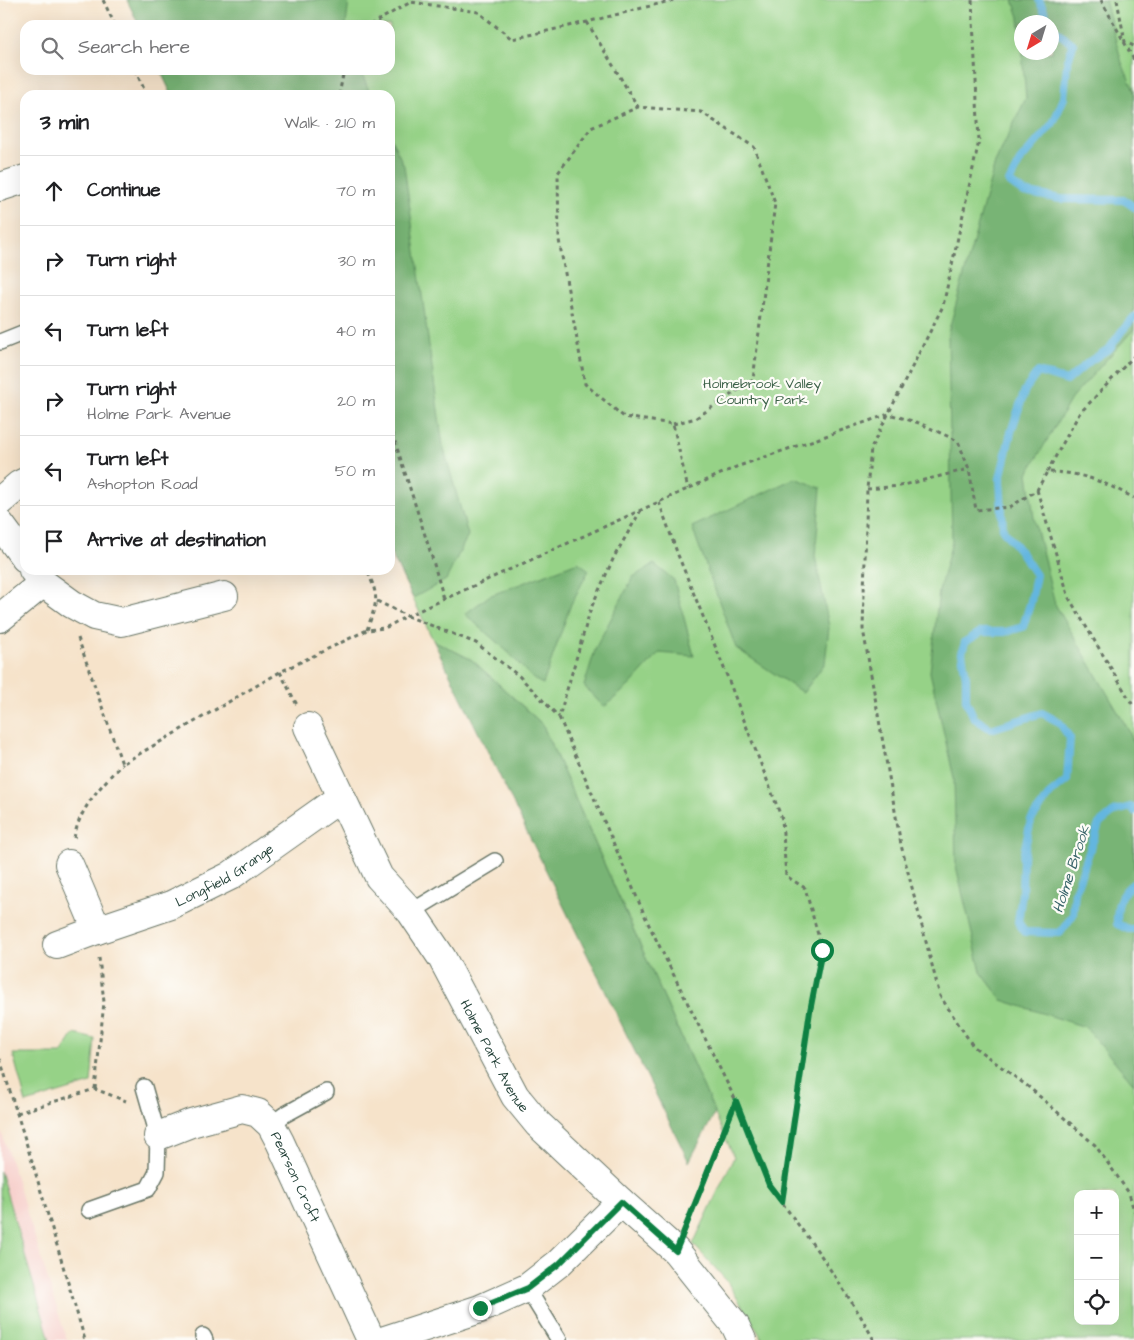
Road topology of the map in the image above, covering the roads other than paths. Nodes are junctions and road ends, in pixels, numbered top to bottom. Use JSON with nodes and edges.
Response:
{"nodes":[{"id":1,"x":20,"y":181,"type":"edge"},
{"id":2,"x":0,"y":187,"type":"edge"},
{"id":3,"x":20,"y":334,"type":"edge"},
{"id":4,"x":0,"y":342,"type":"edge"},
{"id":5,"x":20,"y":484,"type":"edge"},
{"id":6,"x":0,"y":501,"type":"edge"},
{"id":7,"x":0,"y":524,"type":"edge"},
{"id":8,"x":20,"y":551,"type":"edge"},
{"id":9,"x":38,"y":576,"type":"edge"},
{"id":10,"x":224,"y":596,"type":"dead end"},
{"id":11,"x":0,"y":618,"type":"edge"},
{"id":12,"x":308,"y":727,"type":"road end"},
{"id":13,"x":340,"y":798,"type":"junction"},
{"id":14,"x":496,"y":861,"type":"dead end"},
{"id":15,"x":69,"y":864,"type":"road end"},
{"id":16,"x":410,"y":912,"type":"junction"},
{"id":17,"x":96,"y":930,"type":"junction"},
{"id":18,"x":57,"y":945,"type":"dead end"},
{"id":19,"x":144,"y":1087,"type":"dead end"},
{"id":20,"x":326,"y":1092,"type":"dead end"},
{"id":21,"x":271,"y":1125,"type":"junction"},
{"id":22,"x":158,"y":1136,"type":"junction"},
{"id":23,"x":621,"y":1202,"type":"junction"},
{"id":24,"x":89,"y":1210,"type":"dead end"},
{"id":25,"x":528,"y":1288,"type":"junction"},
{"id":26,"x":371,"y":1340,"type":"edge"},
{"id":27,"x":386,"y":1340,"type":"edge"},
{"id":28,"x":559,"y":1340,"type":"edge"},
{"id":29,"x":742,"y":1340,"type":"edge"}],
"edges":[{"from":1,"to":2,"type":"street"},
{"from":3,"to":4,"type":"lane"},
{"from":5,"to":6,"type":"street"},
{"from":7,"to":8,"type":"street"},
{"from":9,"to":10,"type":"street"},
{"from":9,"to":11,"type":"street"},
{"from":12,"to":13,"type":"street","name":"Holme Park Avenue"},
{"from":13,"to":16,"type":"street","name":"Holme Park Avenue"},
{"from":13,"to":17,"type":"street","name":"Longfield Grange"},
{"from":14,"to":16,"type":"lane"},
{"from":15,"to":17,"type":"street"},
{"from":16,"to":23,"type":"street","name":"Holme Park Avenue"},
{"from":17,"to":18,"type":"street","name":"Longfield Grange"},
{"from":19,"to":22,"type":"lane"},
{"from":20,"to":21,"type":"lane"},
{"from":21,"to":22,"type":"street","name":"Pearson Croft"},
{"from":21,"to":26,"type":"street","name":"Pearson Croft"},
{"from":22,"to":24,"type":"lane"},
{"from":23,"to":25,"type":"street"},
{"from":23,"to":29,"type":"street","name":"Holme Park Avenue"},
{"from":25,"to":27,"type":"street"},
{"from":25,"to":28,"type":"lane"}]}
